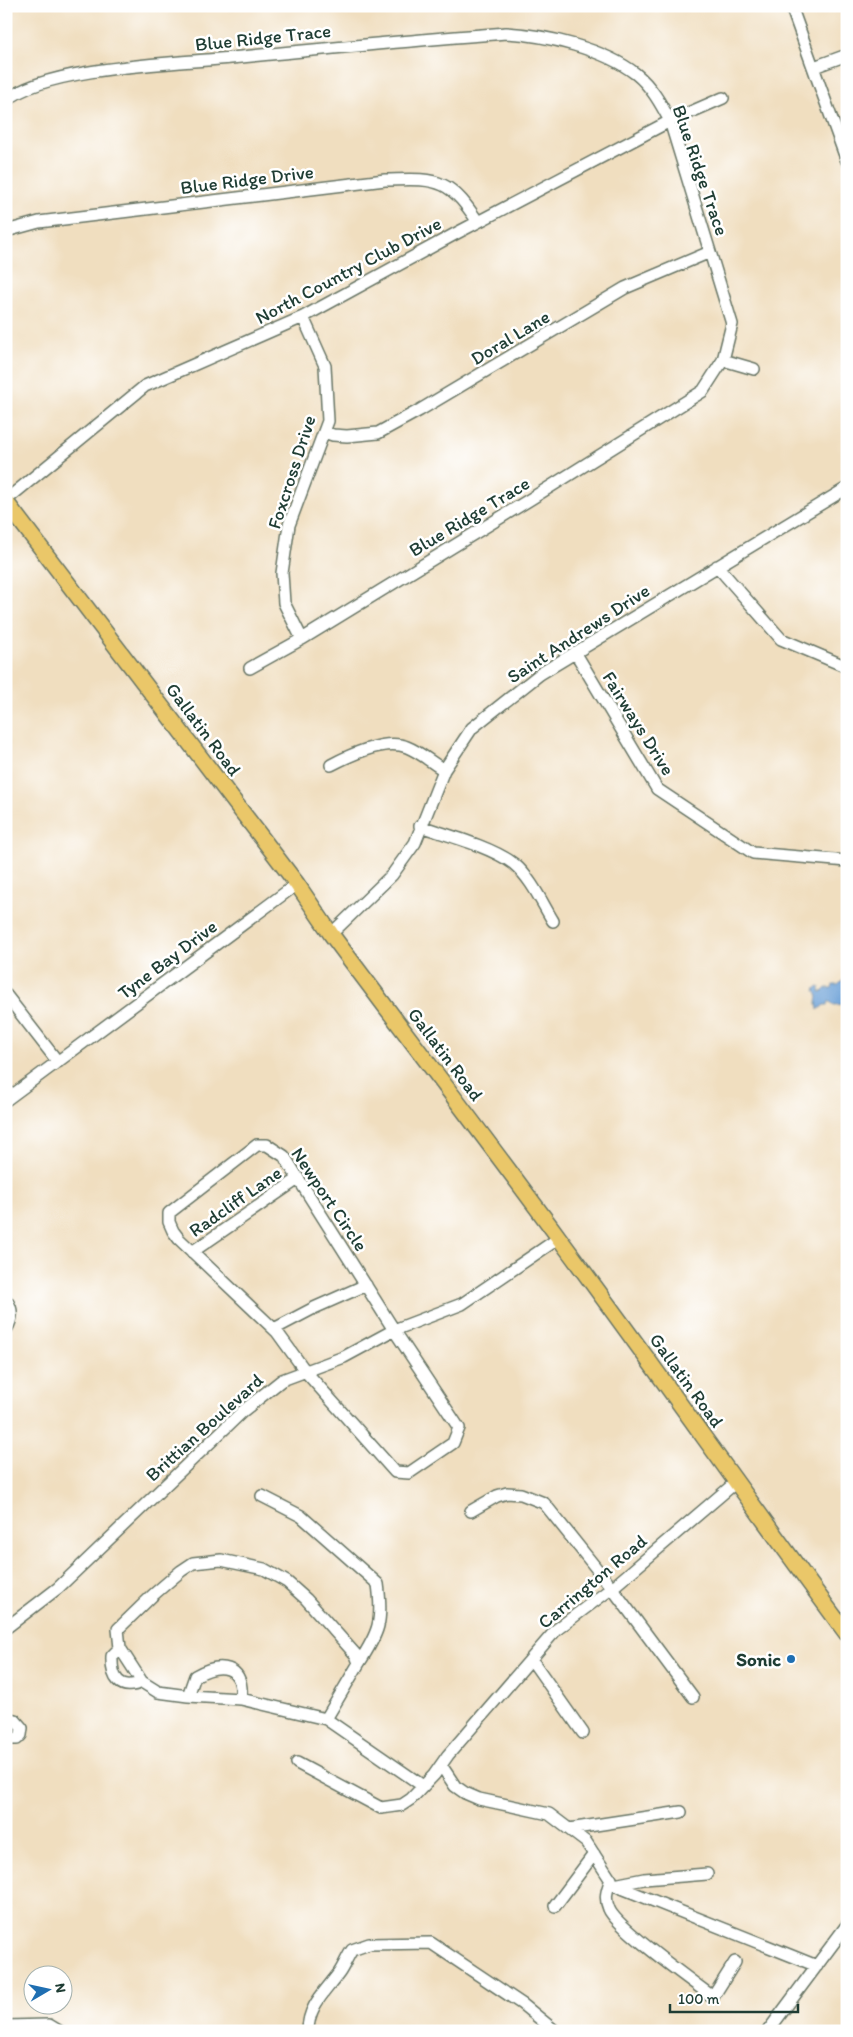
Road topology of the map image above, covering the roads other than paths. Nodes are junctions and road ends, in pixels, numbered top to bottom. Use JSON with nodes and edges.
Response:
{"nodes":[{"id":1,"x":791,"y":6,"type":"edge"},
{"id":2,"x":847,"y":55,"type":"edge"},
{"id":3,"x":814,"y":67,"type":"junction"},
{"id":4,"x":723,"y":98,"type":"dead end"},
{"id":5,"x":6,"y":101,"type":"edge"},
{"id":6,"x":670,"y":121,"type":"junction"},
{"id":7,"x":847,"y":161,"type":"edge"},
{"id":8,"x":478,"y":222,"type":"junction"},
{"id":9,"x":6,"y":231,"type":"edge"},
{"id":10,"x":710,"y":252,"type":"junction"},
{"id":11,"x":303,"y":317,"type":"junction"},
{"id":12,"x":723,"y":360,"type":"junction"},
{"id":13,"x":754,"y":370,"type":"dead end"},
{"id":14,"x":324,"y":432,"type":"junction"},
{"id":15,"x":847,"y":488,"type":"edge"},
{"id":16,"x":6,"y":501,"type":"edge"},
{"id":17,"x":717,"y":566,"type":"junction"},
{"id":18,"x":302,"y":639,"type":"junction"},
{"id":19,"x":575,"y":652,"type":"junction"},
{"id":20,"x":847,"y":667,"type":"edge"},
{"id":21,"x":250,"y":668,"type":"dead end"},
{"id":22,"x":331,"y":765,"type":"dead end"},
{"id":23,"x":444,"y":770,"type":"junction"},
{"id":24,"x":420,"y":826,"type":"junction"},
{"id":25,"x":847,"y":861,"type":"edge"},
{"id":26,"x":297,"y":884,"type":"junction"},
{"id":27,"x":553,"y":922,"type":"dead end"},
{"id":28,"x":331,"y":934,"type":"junction"},
{"id":29,"x":6,"y":995,"type":"edge"},
{"id":30,"x":58,"y":1062,"type":"junction"},
{"id":31,"x":6,"y":1100,"type":"edge"},
{"id":32,"x":298,"y":1179,"type":"junction"},
{"id":33,"x":559,"y":1238,"type":"junction"},
{"id":34,"x":192,"y":1252,"type":"junction"},
{"id":35,"x":366,"y":1285,"type":"junction"},
{"id":36,"x":6,"y":1300,"type":"edge"},
{"id":37,"x":274,"y":1329,"type":"junction"},
{"id":38,"x":6,"y":1330,"type":"edge"},
{"id":39,"x":394,"y":1330,"type":"junction"},
{"id":40,"x":306,"y":1372,"type":"junction"},
{"id":41,"x":735,"y":1483,"type":"junction"},
{"id":42,"x":262,"y":1496,"type":"dead end"},
{"id":43,"x":471,"y":1511,"type":"dead end"},
{"id":44,"x":612,"y":1588,"type":"junction"},
{"id":45,"x":6,"y":1628,"type":"edge"},
{"id":46,"x":847,"y":1634,"type":"edge"},
{"id":47,"x":120,"y":1648,"type":"junction"},
{"id":48,"x":531,"y":1659,"type":"junction"},
{"id":49,"x":359,"y":1663,"type":"junction"},
{"id":50,"x":142,"y":1682,"type":"junction"},
{"id":51,"x":188,"y":1696,"type":"junction"},
{"id":52,"x":693,"y":1697,"type":"dead end"},
{"id":53,"x":241,"y":1699,"type":"junction"},
{"id":54,"x":6,"y":1718,"type":"edge"},
{"id":55,"x":326,"y":1719,"type":"junction"},
{"id":56,"x":582,"y":1733,"type":"dead end"},
{"id":57,"x":6,"y":1737,"type":"edge"},
{"id":58,"x":297,"y":1763,"type":"dead end"},
{"id":59,"x":441,"y":1765,"type":"junction"},
{"id":60,"x":423,"y":1786,"type":"junction"},
{"id":61,"x":681,"y":1812,"type":"dead end"},
{"id":62,"x":569,"y":1829,"type":"junction"},
{"id":63,"x":594,"y":1854,"type":"junction"},
{"id":64,"x":708,"y":1874,"type":"dead end"},
{"id":65,"x":612,"y":1882,"type":"junction"},
{"id":66,"x":555,"y":1906,"type":"dead end"},
{"id":67,"x":847,"y":1925,"type":"edge"},
{"id":68,"x":735,"y":1962,"type":"dead end"},
{"id":69,"x":816,"y":1966,"type":"junction"},
{"id":70,"x":6,"y":2026,"type":"edge"},
{"id":71,"x":59,"y":2031,"type":"edge"},
{"id":72,"x":308,"y":2031,"type":"edge"},
{"id":73,"x":555,"y":2031,"type":"edge"},
{"id":74,"x":768,"y":2031,"type":"edge"}],
"edges":[{"from":1,"to":3,"type":"street"},
{"from":2,"to":3,"type":"street"},
{"from":3,"to":7,"type":"street"},
{"from":4,"to":6,"type":"street","name":"North Country Club Drive"},
{"from":5,"to":6,"type":"street","name":"Blue Ridge Trace"},
{"from":6,"to":8,"type":"street","name":"North Country Club Drive"},
{"from":6,"to":10,"type":"street","name":"Blue Ridge Trace"},
{"from":8,"to":9,"type":"street","name":"Blue Ridge Drive"},
{"from":8,"to":11,"type":"street","name":"North Country Club Drive"},
{"from":10,"to":12,"type":"street","name":"Blue Ridge Trace"},
{"from":10,"to":14,"type":"street","name":"Doral Lane"},
{"from":11,"to":14,"type":"street","name":"Foxcross Drive"},
{"from":11,"to":16,"type":"street","name":"North Country Club Drive"},
{"from":12,"to":13,"type":"street"},
{"from":12,"to":18,"type":"street","name":"Blue Ridge Trace"},
{"from":14,"to":18,"type":"street","name":"Foxcross Drive"},
{"from":15,"to":17,"type":"street","name":"Saint Andrews Drive"},
{"from":16,"to":26,"type":"main road","name":"Gallatin Road"},
{"from":17,"to":19,"type":"street","name":"Saint Andrews Drive"},
{"from":17,"to":20,"type":"street"},
{"from":18,"to":21,"type":"street","name":"Blue Ridge Trace"},
{"from":19,"to":23,"type":"street","name":"Saint Andrews Drive"},
{"from":19,"to":25,"type":"street","name":"Fairways Drive"},
{"from":22,"to":23,"type":"street"},
{"from":23,"to":24,"type":"street","name":"Saint Andrews Drive"},
{"from":24,"to":27,"type":"street"},
{"from":24,"to":28,"type":"street","name":"Saint Andrews Drive"},
{"from":26,"to":28,"type":"main road","name":"Gallatin Road"},
{"from":26,"to":30,"type":"street","name":"Tyne Bay Drive"},
{"from":28,"to":33,"type":"main road","name":"Gallatin Road"},
{"from":29,"to":30,"type":"street"},
{"from":30,"to":31,"type":"street","name":"Tyne Bay Drive"},
{"from":32,"to":34,"type":"street","name":"Radcliff Lane"},
{"from":32,"to":34,"type":"street","name":"Newport Circle"},
{"from":32,"to":35,"type":"street","name":"Newport Circle"},
{"from":33,"to":39,"type":"street","name":"Brittian Boulevard"},
{"from":33,"to":41,"type":"main road","name":"Gallatin Road"},
{"from":34,"to":37,"type":"street","name":"Newport Circle"},
{"from":35,"to":37,"type":"street"},
{"from":35,"to":39,"type":"street","name":"Newport Circle"},
{"from":36,"to":38,"type":"street"},
{"from":37,"to":40,"type":"street","name":"Newport Circle"},
{"from":39,"to":40,"type":"street","name":"Brittian Boulevard"},
{"from":39,"to":40,"type":"street","name":"Newport Circle"},
{"from":40,"to":45,"type":"street","name":"Brittian Boulevard"},
{"from":41,"to":44,"type":"street","name":"Carrington Road"},
{"from":41,"to":46,"type":"main road","name":"Gallatin Road"},
{"from":42,"to":49,"type":"street"},
{"from":43,"to":44,"type":"street"},
{"from":44,"to":48,"type":"street","name":"Carrington Road"},
{"from":44,"to":52,"type":"street"},
{"from":47,"to":49,"type":"street"},
{"from":47,"to":50,"type":"street"},
{"from":47,"to":50,"type":"street"},
{"from":48,"to":56,"type":"street"},
{"from":48,"to":59,"type":"street","name":"Carrington Road"},
{"from":49,"to":55,"type":"street"},
{"from":50,"to":51,"type":"street"},
{"from":51,"to":53,"type":"street"},
{"from":51,"to":53,"type":"street"},
{"from":53,"to":55,"type":"street"},
{"from":54,"to":57,"type":"street"},
{"from":55,"to":60,"type":"street"},
{"from":58,"to":60,"type":"street","name":"Carrington Road"},
{"from":59,"to":60,"type":"street","name":"Carrington Road"},
{"from":59,"to":62,"type":"street"},
{"from":61,"to":62,"type":"street"},
{"from":62,"to":63,"type":"street"},
{"from":63,"to":65,"type":"street"},
{"from":63,"to":66,"type":"street"},
{"from":64,"to":65,"type":"street"},
{"from":65,"to":68,"type":"street"},
{"from":65,"to":69,"type":"street"},
{"from":67,"to":69,"type":"street"},
{"from":69,"to":74,"type":"street"},
{"from":70,"to":71,"type":"street"},
{"from":72,"to":73,"type":"street"}]}
